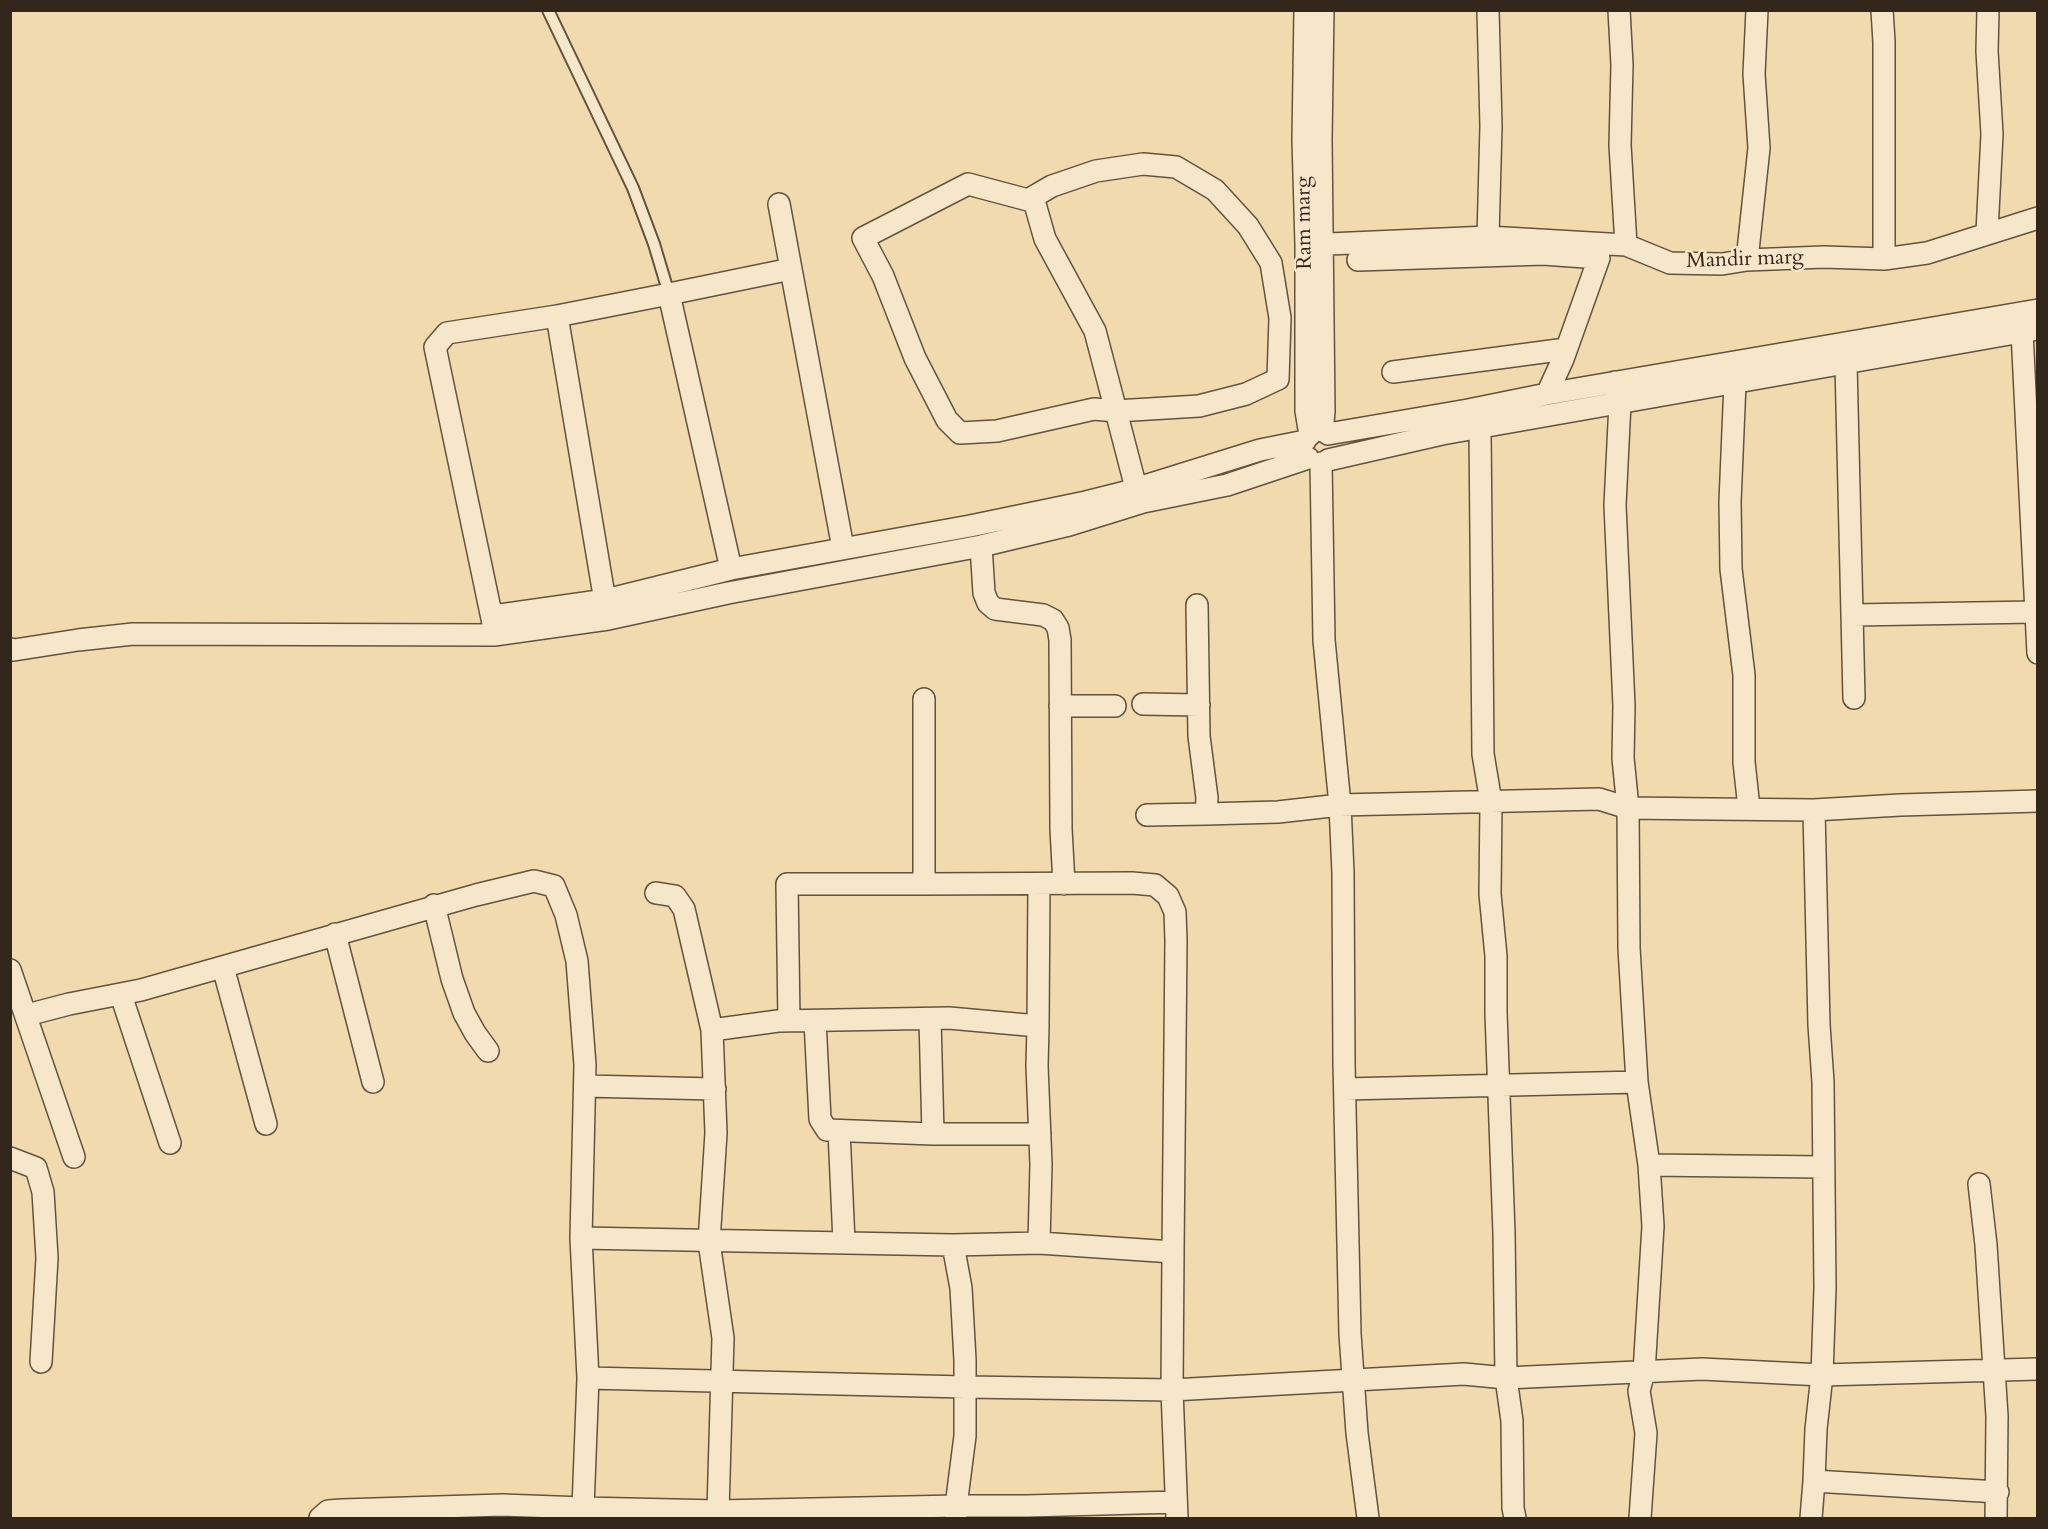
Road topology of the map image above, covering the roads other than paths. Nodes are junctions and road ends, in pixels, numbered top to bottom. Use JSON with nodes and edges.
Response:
{"nodes":[{"id":1,"x":548,"y":10,"type":"edge"},
{"id":2,"x":1305,"y":10,"type":"edge"},
{"id":3,"x":1323,"y":10,"type":"edge"},
{"id":4,"x":1488,"y":10,"type":"edge"},
{"id":5,"x":1619,"y":10,"type":"edge"},
{"id":6,"x":1757,"y":10,"type":"edge"},
{"id":7,"x":1882,"y":10,"type":"edge"},
{"id":8,"x":1988,"y":10,"type":"edge"},
{"id":9,"x":1033,"y":197,"type":"junction"},
{"id":10,"x":779,"y":204,"type":"dead end"},
{"id":11,"x":2037,"y":218,"type":"edge"},
{"id":12,"x":1987,"y":232,"type":"junction"},
{"id":13,"x":1488,"y":237,"type":"junction"},
{"id":14,"x":1314,"y":244,"type":"junction"},
{"id":15,"x":1626,"y":245,"type":"junction"},
{"id":16,"x":1884,"y":259,"type":"junction"},
{"id":17,"x":1358,"y":260,"type":"dead end"},
{"id":18,"x":1748,"y":260,"type":"junction"},
{"id":19,"x":791,"y":268,"type":"junction"},
{"id":20,"x":669,"y":294,"type":"junction"},
{"id":21,"x":557,"y":316,"type":"junction"},
{"id":22,"x":2029,"y":321,"type":"edge"},
{"id":23,"x":1566,"y":349,"type":"junction"},
{"id":24,"x":1846,"y":364,"type":"junction"},
{"id":25,"x":1393,"y":372,"type":"dead end"},
{"id":26,"x":1734,"y":373,"type":"junction"},
{"id":27,"x":1615,"y":382,"type":"junction"},
{"id":28,"x":1547,"y":394,"type":"junction"},
{"id":29,"x":1620,"y":403,"type":"junction"},
{"id":30,"x":1116,"y":411,"type":"junction"},
{"id":31,"x":1474,"y":419,"type":"junction"},
{"id":32,"x":1317,"y":446,"type":"junction"},
{"id":33,"x":1136,"y":488,"type":"junction"},
{"id":34,"x":981,"y":546,"type":"junction"},
{"id":35,"x":843,"y":548,"type":"junction"},
{"id":36,"x":731,"y":569,"type":"junction"},
{"id":37,"x":1197,"y":605,"type":"dead end"},
{"id":38,"x":607,"y":610,"type":"junction"},
{"id":39,"x":2035,"y":612,"type":"junction"},
{"id":40,"x":1853,"y":615,"type":"junction"},
{"id":41,"x":494,"y":626,"type":"junction"},
{"id":42,"x":10,"y":649,"type":"edge"},
{"id":43,"x":2037,"y":653,"type":"edge"},
{"id":44,"x":1854,"y":698,"type":"dead end"},
{"id":45,"x":924,"y":699,"type":"dead end"},
{"id":46,"x":1143,"y":704,"type":"dead end"},
{"id":47,"x":1199,"y":705,"type":"junction"},
{"id":48,"x":1060,"y":706,"type":"junction"},
{"id":49,"x":1115,"y":706,"type":"dead end"},
{"id":50,"x":2037,"y":801,"type":"edge"},
{"id":51,"x":1491,"y":802,"type":"junction"},
{"id":52,"x":1340,"y":806,"type":"junction"},
{"id":53,"x":1628,"y":808,"type":"junction"},
{"id":54,"x":1749,"y":808,"type":"junction"},
{"id":55,"x":1814,"y":810,"type":"junction"},
{"id":56,"x":1206,"y":814,"type":"junction"},
{"id":57,"x":1147,"y":815,"type":"dead end"},
{"id":58,"x":1040,"y":884,"type":"junction"},
{"id":59,"x":1064,"y":884,"type":"junction"},
{"id":60,"x":924,"y":885,"type":"junction"},
{"id":61,"x":656,"y":893,"type":"dead end"},
{"id":62,"x":434,"y":905,"type":"junction"},
{"id":63,"x":335,"y":934,"type":"junction"},
{"id":64,"x":223,"y":967,"type":"junction"},
{"id":65,"x":10,"y":970,"type":"edge"},
{"id":66,"x":121,"y":995,"type":"junction"},
{"id":67,"x":27,"y":1015,"type":"junction"},
{"id":68,"x":930,"y":1019,"type":"junction"},
{"id":69,"x":789,"y":1021,"type":"junction"},
{"id":70,"x":815,"y":1021,"type":"junction"},
{"id":71,"x":1038,"y":1026,"type":"junction"},
{"id":72,"x":712,"y":1030,"type":"junction"},
{"id":73,"x":488,"y":1051,"type":"dead end"},
{"id":74,"x":373,"y":1082,"type":"dead end"},
{"id":75,"x":1637,"y":1082,"type":"junction"},
{"id":76,"x":1499,"y":1085,"type":"junction"},
{"id":77,"x":585,"y":1086,"type":"junction"},
{"id":78,"x":715,"y":1089,"type":"junction"},
{"id":79,"x":1345,"y":1089,"type":"junction"},
{"id":80,"x":266,"y":1124,"type":"dead end"},
{"id":81,"x":839,"y":1131,"type":"junction"},
{"id":82,"x":933,"y":1134,"type":"junction"},
{"id":83,"x":1040,"y":1134,"type":"junction"},
{"id":84,"x":170,"y":1143,"type":"dead end"},
{"id":85,"x":74,"y":1157,"type":"dead end"},
{"id":86,"x":10,"y":1158,"type":"edge"},
{"id":87,"x":1649,"y":1166,"type":"junction"},
{"id":88,"x":1823,"y":1167,"type":"junction"},
{"id":89,"x":1979,"y":1184,"type":"dead end"},
{"id":90,"x":581,"y":1238,"type":"junction"},
{"id":91,"x":709,"y":1242,"type":"junction"},
{"id":92,"x":844,"y":1242,"type":"junction"},
{"id":93,"x":1039,"y":1243,"type":"junction"},
{"id":94,"x":952,"y":1245,"type":"junction"},
{"id":95,"x":1173,"y":1252,"type":"junction"},
{"id":96,"x":41,"y":1362,"type":"dead end"},
{"id":97,"x":2037,"y":1369,"type":"edge"},
{"id":98,"x":1994,"y":1370,"type":"junction"},
{"id":99,"x":1644,"y":1372,"type":"junction"},
{"id":100,"x":1822,"y":1375,"type":"junction"},
{"id":101,"x":1506,"y":1377,"type":"junction"},
{"id":102,"x":588,"y":1378,"type":"junction"},
{"id":103,"x":722,"y":1380,"type":"junction"},
{"id":104,"x":1353,"y":1381,"type":"junction"},
{"id":105,"x":965,"y":1388,"type":"junction"},
{"id":106,"x":1172,"y":1390,"type":"junction"},
{"id":107,"x":1814,"y":1481,"type":"junction"},
{"id":108,"x":1998,"y":1492,"type":"junction"},
{"id":109,"x":1177,"y":1510,"type":"edge"},
{"id":110,"x":956,"y":1512,"type":"edge"},
{"id":111,"x":446,"y":1513,"type":"edge"},
{"id":112,"x":583,"y":1513,"type":"edge"},
{"id":113,"x":718,"y":1515,"type":"edge"},
{"id":114,"x":320,"y":1518,"type":"edge"},
{"id":115,"x":1368,"y":1518,"type":"edge"},
{"id":116,"x":1515,"y":1518,"type":"edge"},
{"id":117,"x":1640,"y":1518,"type":"edge"},
{"id":118,"x":1811,"y":1518,"type":"edge"},
{"id":119,"x":1996,"y":1518,"type":"edge"}],
"edges":[{"from":1,"to":20,"type":"lane"},
{"from":2,"to":14,"type":"street","name":"Ram marg"},
{"from":3,"to":14,"type":"street"},
{"from":4,"to":13,"type":"street"},
{"from":5,"to":15,"type":"street"},
{"from":6,"to":18,"type":"street"},
{"from":7,"to":16,"type":"street"},
{"from":8,"to":12,"type":"street"},
{"from":9,"to":30,"type":"street"},
{"from":9,"to":30,"type":"street"},
{"from":9,"to":30,"type":"street"},
{"from":10,"to":19,"type":"street"},
{"from":11,"to":12,"type":"street","name":"Mandir marg"},
{"from":12,"to":16,"type":"street","name":"Mandir marg"},
{"from":13,"to":14,"type":"street","name":"Mandir marg"},
{"from":13,"to":15,"type":"street","name":"Mandir marg"},
{"from":14,"to":32,"type":"street","name":"Ram marg"},
{"from":15,"to":18,"type":"street","name":"Mandir marg"},
{"from":16,"to":18,"type":"street","name":"Mandir marg"},
{"from":17,"to":23,"type":"street"},
{"from":19,"to":20,"type":"street"},
{"from":19,"to":35,"type":"street"},
{"from":20,"to":21,"type":"street"},
{"from":20,"to":36,"type":"street"},
{"from":21,"to":38,"type":"street"},
{"from":21,"to":41,"type":"street"},
{"from":22,"to":24,"type":"street"},
{"from":22,"to":26,"type":"street"},
{"from":22,"to":39,"type":"street"},
{"from":23,"to":25,"type":"street"},
{"from":23,"to":28,"type":"street"},
{"from":24,"to":26,"type":"street"},
{"from":24,"to":40,"type":"street"},
{"from":26,"to":27,"type":"street"},
{"from":26,"to":29,"type":"street"},
{"from":26,"to":54,"type":"street"},
{"from":27,"to":28,"type":"street"},
{"from":27,"to":29,"type":"street"},
{"from":28,"to":31,"type":"street"},
{"from":29,"to":31,"type":"street"},
{"from":29,"to":53,"type":"street"},
{"from":30,"to":33,"type":"street"},
{"from":31,"to":32,"type":"street"},
{"from":31,"to":51,"type":"street"},
{"from":32,"to":33,"type":"street"},
{"from":32,"to":34,"type":"street"},
{"from":32,"to":52,"type":"street","name":"Ram marg"},
{"from":33,"to":35,"type":"street"},
{"from":34,"to":38,"type":"street"},
{"from":34,"to":48,"type":"street"},
{"from":35,"to":36,"type":"street"},
{"from":36,"to":38,"type":"street"},
{"from":37,"to":47,"type":"street"},
{"from":38,"to":41,"type":"street"},
{"from":39,"to":40,"type":"street"},
{"from":39,"to":43,"type":"street"},
{"from":40,"to":44,"type":"street"},
{"from":41,"to":42,"type":"street"},
{"from":45,"to":60,"type":"street"},
{"from":46,"to":47,"type":"street"},
{"from":47,"to":56,"type":"street"},
{"from":48,"to":49,"type":"street"},
{"from":48,"to":59,"type":"street"},
{"from":50,"to":55,"type":"street"},
{"from":51,"to":52,"type":"street"},
{"from":51,"to":53,"type":"street"},
{"from":51,"to":76,"type":"street"},
{"from":52,"to":56,"type":"street"},
{"from":52,"to":79,"type":"street","name":"Ram marg"},
{"from":53,"to":54,"type":"street"},
{"from":53,"to":75,"type":"street"},
{"from":54,"to":55,"type":"street"},
{"from":55,"to":88,"type":"street"},
{"from":56,"to":57,"type":"street"},
{"from":58,"to":59,"type":"street"},
{"from":58,"to":60,"type":"street"},
{"from":58,"to":71,"type":"street"},
{"from":59,"to":95,"type":"street"},
{"from":60,"to":69,"type":"street"},
{"from":61,"to":72,"type":"street"},
{"from":62,"to":63,"type":"street"},
{"from":62,"to":73,"type":"street"},
{"from":62,"to":77,"type":"street"},
{"from":63,"to":64,"type":"street"},
{"from":63,"to":74,"type":"street"},
{"from":64,"to":66,"type":"street"},
{"from":64,"to":80,"type":"street"},
{"from":65,"to":67,"type":"street"},
{"from":66,"to":67,"type":"street"},
{"from":66,"to":84,"type":"street"},
{"from":67,"to":85,"type":"street"},
{"from":68,"to":70,"type":"street"},
{"from":68,"to":71,"type":"street"},
{"from":68,"to":82,"type":"street"},
{"from":69,"to":70,"type":"street"},
{"from":69,"to":72,"type":"street"},
{"from":70,"to":81,"type":"street"},
{"from":71,"to":83,"type":"street"},
{"from":72,"to":78,"type":"street"},
{"from":75,"to":76,"type":"street"},
{"from":75,"to":87,"type":"street"},
{"from":76,"to":79,"type":"street"},
{"from":76,"to":101,"type":"street"},
{"from":77,"to":78,"type":"street"},
{"from":77,"to":90,"type":"street"},
{"from":78,"to":91,"type":"street"},
{"from":79,"to":104,"type":"street","name":"Ram marg"},
{"from":81,"to":82,"type":"street"},
{"from":81,"to":92,"type":"street"},
{"from":82,"to":83,"type":"street"},
{"from":83,"to":93,"type":"street"},
{"from":86,"to":96,"type":"street"},
{"from":87,"to":88,"type":"street"},
{"from":87,"to":99,"type":"street"},
{"from":88,"to":100,"type":"street"},
{"from":89,"to":98,"type":"street"},
{"from":90,"to":91,"type":"street"},
{"from":90,"to":102,"type":"street"},
{"from":91,"to":92,"type":"street"},
{"from":91,"to":103,"type":"street"},
{"from":92,"to":94,"type":"street"},
{"from":93,"to":94,"type":"street"},
{"from":93,"to":95,"type":"street"},
{"from":94,"to":105,"type":"street"},
{"from":95,"to":106,"type":"street"},
{"from":97,"to":98,"type":"street"},
{"from":98,"to":100,"type":"street"},
{"from":98,"to":108,"type":"street"},
{"from":99,"to":100,"type":"street"},
{"from":99,"to":101,"type":"street"},
{"from":99,"to":117,"type":"street"},
{"from":100,"to":107,"type":"street"},
{"from":101,"to":104,"type":"street"},
{"from":101,"to":116,"type":"street"},
{"from":102,"to":103,"type":"street"},
{"from":102,"to":112,"type":"street"},
{"from":103,"to":105,"type":"street"},
{"from":103,"to":113,"type":"street"},
{"from":104,"to":106,"type":"street"},
{"from":104,"to":115,"type":"street","name":"Ram marg"},
{"from":105,"to":106,"type":"street"},
{"from":105,"to":110,"type":"street"},
{"from":106,"to":109,"type":"street"},
{"from":107,"to":108,"type":"street"},
{"from":107,"to":118,"type":"street"},
{"from":108,"to":119,"type":"street"},
{"from":109,"to":110,"type":"street"},
{"from":110,"to":113,"type":"street"},
{"from":111,"to":112,"type":"street"},
{"from":111,"to":114,"type":"street"},
{"from":112,"to":113,"type":"street"}]}
